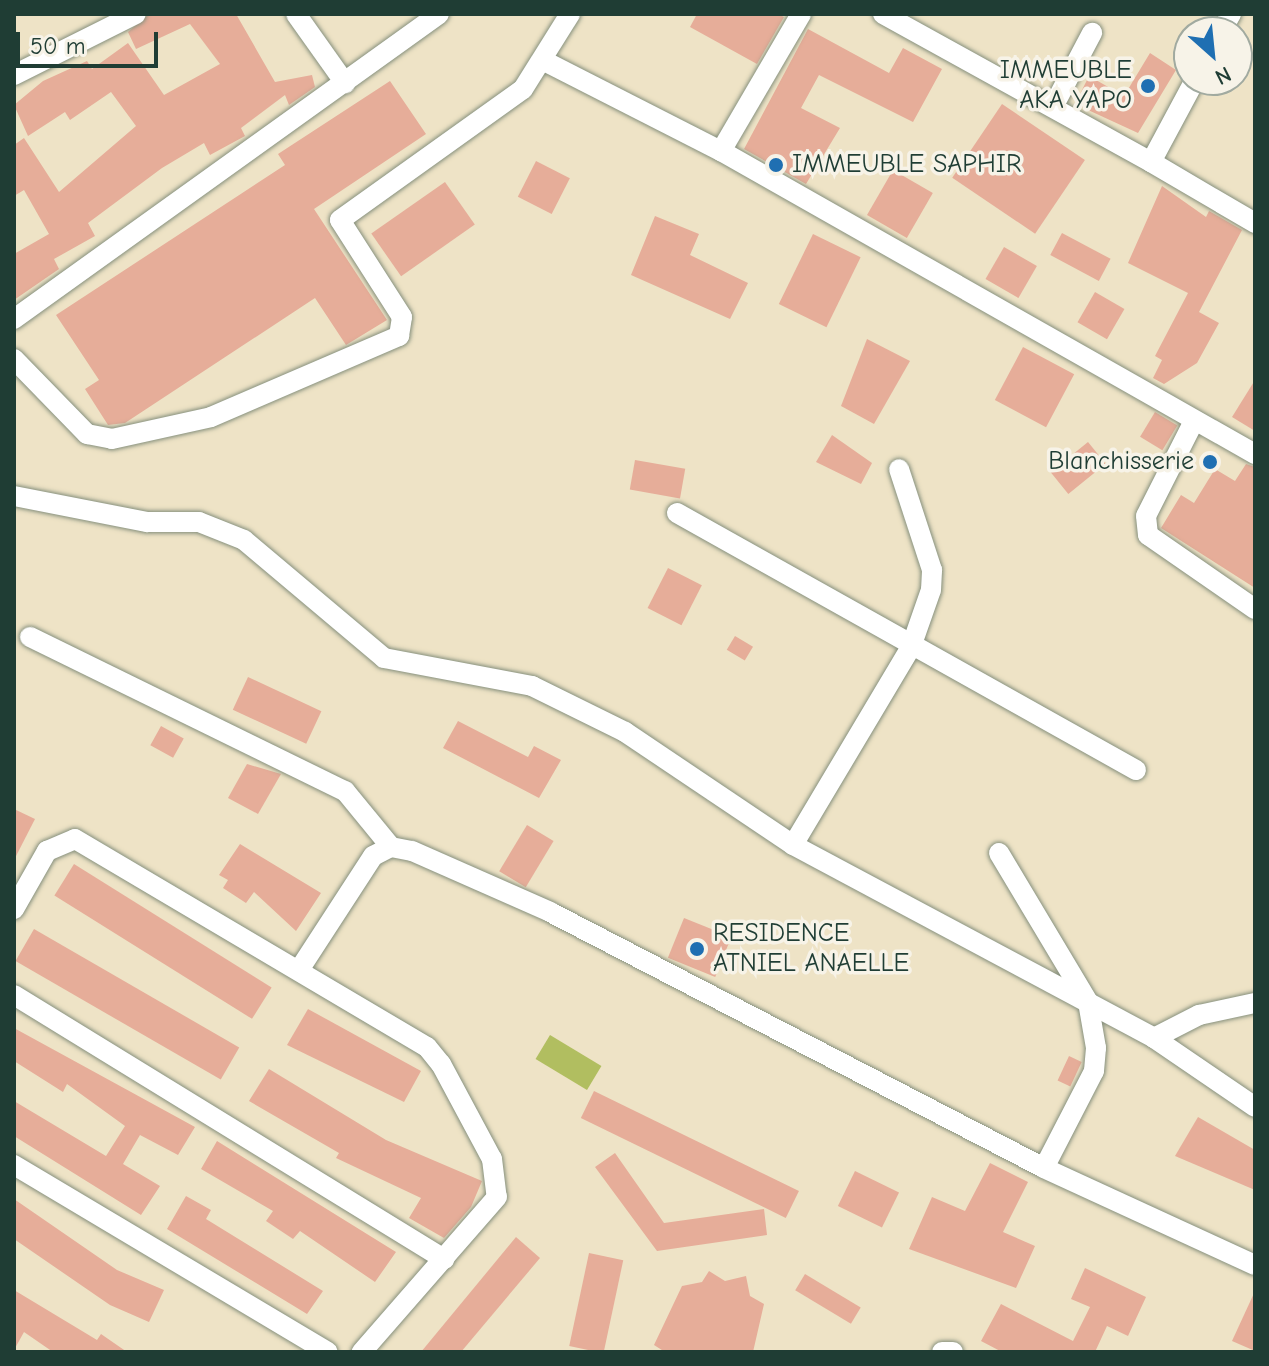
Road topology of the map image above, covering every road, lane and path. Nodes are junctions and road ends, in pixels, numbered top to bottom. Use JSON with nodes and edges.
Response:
{"nodes":[{"id":1,"x":136,"y":14,"type":"edge"},
{"id":2,"x":296,"y":14,"type":"edge"},
{"id":3,"x":439,"y":14,"type":"edge"},
{"id":4,"x":570,"y":14,"type":"edge"},
{"id":5,"x":801,"y":14,"type":"edge"},
{"id":6,"x":883,"y":14,"type":"edge"},
{"id":7,"x":1092,"y":33,"type":"dead end"},
{"id":8,"x":544,"y":61,"type":"junction"},
{"id":9,"x":14,"y":75,"type":"edge"},
{"id":10,"x":345,"y":83,"type":"junction"},
{"id":11,"x":1186,"y":96,"type":"edge"},
{"id":12,"x":1053,"y":107,"type":"junction"},
{"id":13,"x":721,"y":151,"type":"junction"},
{"id":14,"x":1151,"y":162,"type":"junction"},
{"id":15,"x":1255,"y":223,"type":"edge"},
{"id":16,"x":14,"y":319,"type":"edge"},
{"id":17,"x":14,"y":359,"type":"edge"},
{"id":18,"x":1194,"y":421,"type":"junction"},
{"id":19,"x":1255,"y":454,"type":"edge"},
{"id":20,"x":899,"y":469,"type":"dead end"},
{"id":21,"x":14,"y":496,"type":"edge"},
{"id":22,"x":677,"y":513,"type":"dead end"},
{"id":23,"x":1255,"y":609,"type":"edge"},
{"id":24,"x":30,"y":637,"type":"dead end"},
{"id":25,"x":911,"y":647,"type":"junction"},
{"id":26,"x":1136,"y":770,"type":"dead end"},
{"id":27,"x":793,"y":845,"type":"junction"},
{"id":28,"x":391,"y":847,"type":"junction"},
{"id":29,"x":999,"y":853,"type":"dead end"},
{"id":30,"x":14,"y":909,"type":"edge"},
{"id":31,"x":299,"y":970,"type":"junction"},
{"id":32,"x":14,"y":995,"type":"edge"},
{"id":33,"x":1088,"y":1002,"type":"junction"},
{"id":34,"x":1255,"y":1003,"type":"edge"},
{"id":35,"x":1154,"y":1038,"type":"junction"},
{"id":36,"x":1255,"y":1107,"type":"edge"},
{"id":37,"x":14,"y":1165,"type":"edge"},
{"id":38,"x":1044,"y":1168,"type":"junction"},
{"id":39,"x":444,"y":1259,"type":"junction"},
{"id":40,"x":1255,"y":1265,"type":"edge"},
{"id":41,"x":328,"y":1352,"type":"edge"},
{"id":42,"x":362,"y":1352,"type":"edge"},
{"id":43,"x":942,"y":1352,"type":"edge"},
{"id":44,"x":953,"y":1352,"type":"edge"}],
"edges":[{"from":1,"to":9,"type":"street"},
{"from":2,"to":10,"type":"street"},
{"from":3,"to":10,"type":"street"},
{"from":4,"to":8,"type":"street"},
{"from":5,"to":13,"type":"street"},
{"from":6,"to":12,"type":"street"},
{"from":7,"to":12,"type":"street"},
{"from":8,"to":13,"type":"street"},
{"from":8,"to":17,"type":"street"},
{"from":10,"to":16,"type":"street"},
{"from":11,"to":14,"type":"street"},
{"from":12,"to":14,"type":"street"},
{"from":13,"to":18,"type":"street"},
{"from":14,"to":15,"type":"street"},
{"from":18,"to":19,"type":"street"},
{"from":18,"to":23,"type":"street"},
{"from":20,"to":25,"type":"street"},
{"from":21,"to":27,"type":"street"},
{"from":22,"to":25,"type":"street"},
{"from":24,"to":28,"type":"street"},
{"from":25,"to":26,"type":"street"},
{"from":25,"to":27,"type":"street"},
{"from":27,"to":33,"type":"street"},
{"from":28,"to":31,"type":"street"},
{"from":28,"to":38,"type":"street"},
{"from":29,"to":33,"type":"street"},
{"from":30,"to":31,"type":"street"},
{"from":31,"to":39,"type":"street"},
{"from":32,"to":39,"type":"street"},
{"from":33,"to":35,"type":"street"},
{"from":33,"to":38,"type":"street"},
{"from":34,"to":35,"type":"street"},
{"from":35,"to":36,"type":"street"},
{"from":37,"to":41,"type":"street"},
{"from":38,"to":40,"type":"street"},
{"from":39,"to":42,"type":"street"},
{"from":43,"to":44,"type":"street"}]}
